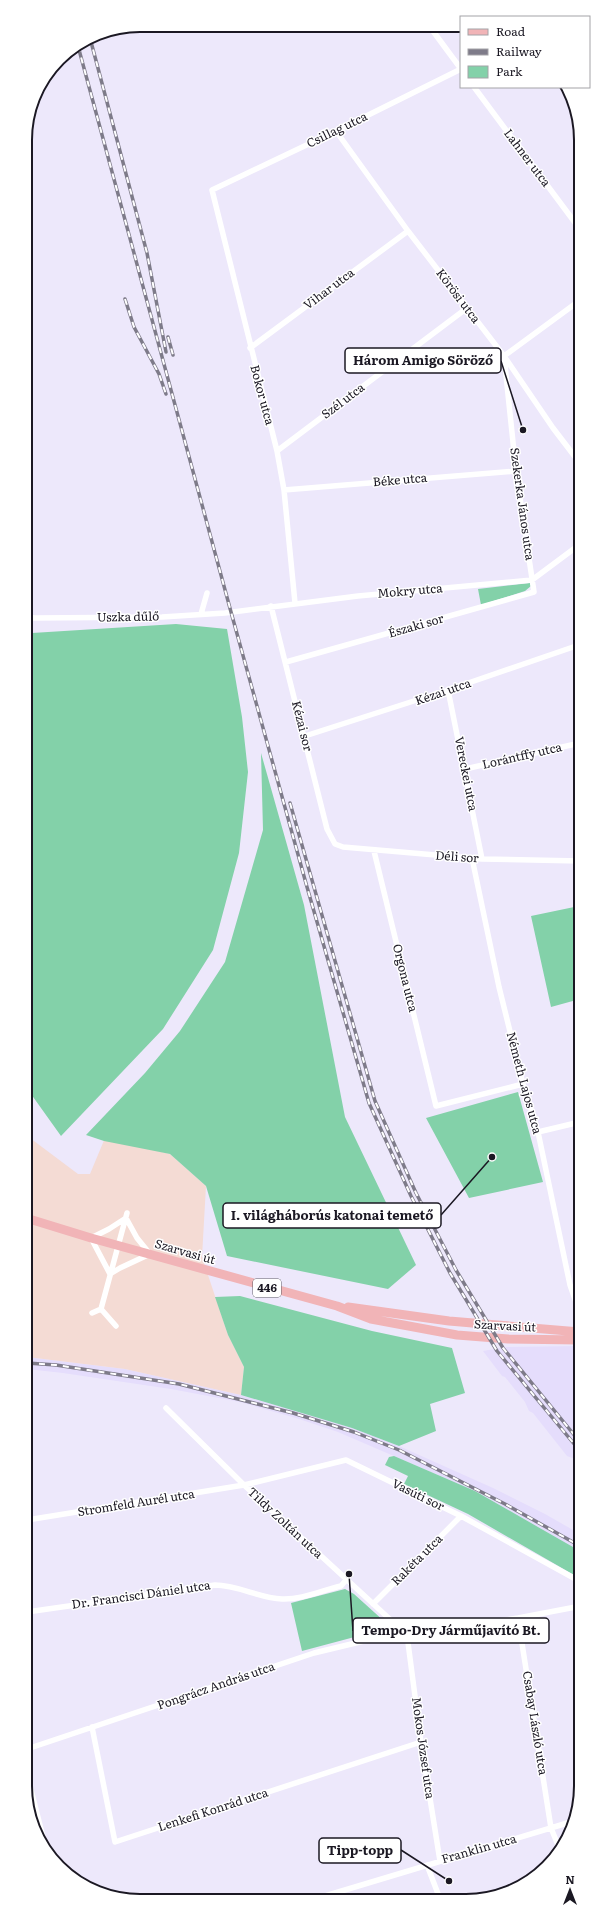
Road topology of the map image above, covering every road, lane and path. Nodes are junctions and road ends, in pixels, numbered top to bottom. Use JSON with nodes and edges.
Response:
{"nodes":[{"id":1,"x":434,"y":32,"type":"edge"},
{"id":2,"x":460,"y":68,"type":"edge"},
{"id":3,"x":460,"y":69,"type":"edge"},
{"id":4,"x":475,"y":88,"type":"edge"},
{"id":5,"x":336,"y":131,"type":"junction"},
{"id":6,"x":212,"y":190,"type":"joint"},
{"id":7,"x":574,"y":221,"type":"edge"},
{"id":8,"x":408,"y":230,"type":"junction"},
{"id":9,"x":574,"y":305,"type":"edge"},
{"id":10,"x":467,"y":308,"type":"junction"},
{"id":11,"x":250,"y":348,"type":"junction"},
{"id":12,"x":504,"y":356,"type":"junction"},
{"id":13,"x":277,"y":451,"type":"junction"},
{"id":14,"x":574,"y":455,"type":"edge"},
{"id":15,"x":516,"y":471,"type":"junction"},
{"id":16,"x":284,"y":490,"type":"junction"},
{"id":17,"x":574,"y":549,"type":"edge"},
{"id":18,"x":532,"y":580,"type":"junction"},
{"id":19,"x":207,"y":593,"type":"dead end"},
{"id":20,"x":295,"y":604,"type":"junction"},
{"id":21,"x":271,"y":606,"type":"junction"},
{"id":22,"x":231,"y":612,"type":"joint"},
{"id":23,"x":201,"y":614,"type":"junction"},
{"id":24,"x":32,"y":618,"type":"edge"},
{"id":25,"x":574,"y":647,"type":"edge"},
{"id":26,"x":286,"y":662,"type":"junction"},
{"id":27,"x":448,"y":690,"type":"junction"},
{"id":28,"x":305,"y":736,"type":"junction"},
{"id":29,"x":574,"y":744,"type":"edge"},
{"id":30,"x":465,"y":769,"type":"junction"},
{"id":31,"x":335,"y":844,"type":"joint"},
{"id":32,"x":374,"y":851,"type":"junction"},
{"id":33,"x":472,"y":858,"type":"junction"},
{"id":34,"x":482,"y":859,"type":"junction"},
{"id":35,"x":574,"y":861,"type":"edge"},
{"id":36,"x":523,"y":1084,"type":"junction"},
{"id":37,"x":574,"y":1123,"type":"edge"},
{"id":38,"x":538,"y":1132,"type":"junction"},
{"id":39,"x":126,"y":1216,"type":"junction"},
{"id":40,"x":32,"y":1220,"type":"edge"},
{"id":41,"x":91,"y":1238,"type":"junction"},
{"id":42,"x":118,"y":1246,"type":"junction"},
{"id":43,"x":150,"y":1254,"type":"junction"},
{"id":44,"x":110,"y":1274,"type":"junction"},
{"id":45,"x":574,"y":1298,"type":"edge"},
{"id":46,"x":337,"y":1306,"type":"junction"},
{"id":47,"x":101,"y":1309,"type":"junction"},
{"id":48,"x":92,"y":1313,"type":"dead end"},
{"id":49,"x":116,"y":1326,"type":"dead end"},
{"id":50,"x":574,"y":1332,"type":"edge"},
{"id":51,"x":574,"y":1340,"type":"edge"},
{"id":52,"x":166,"y":1408,"type":"dead end"},
{"id":53,"x":244,"y":1485,"type":"junction"},
{"id":54,"x":461,"y":1516,"type":"junction"},
{"id":55,"x":32,"y":1519,"type":"edge"},
{"id":56,"x":574,"y":1579,"type":"edge"},
{"id":57,"x":346,"y":1580,"type":"junction"},
{"id":58,"x":373,"y":1604,"type":"junction"},
{"id":59,"x":574,"y":1607,"type":"edge"},
{"id":60,"x":32,"y":1611,"type":"edge"},
{"id":61,"x":518,"y":1618,"type":"junction"},
{"id":62,"x":407,"y":1635,"type":"junction"},
{"id":63,"x":92,"y":1727,"type":"junction"},
{"id":64,"x":421,"y":1742,"type":"junction"},
{"id":65,"x":32,"y":1747,"type":"edge"},
{"id":66,"x":33,"y":1803,"type":"edge"},
{"id":67,"x":37,"y":1817,"type":"edge"},
{"id":68,"x":567,"y":1824,"type":"edge"},
{"id":69,"x":552,"y":1828,"type":"junction"},
{"id":70,"x":557,"y":1843,"type":"edge"},
{"id":71,"x":440,"y":1861,"type":"junction"},
{"id":72,"x":427,"y":1865,"type":"junction"},
{"id":73,"x":331,"y":1894,"type":"edge"},
{"id":74,"x":438,"y":1894,"type":"edge"}],
"edges":[{"from":1,"to":2,"type":"street"},
{"from":3,"to":5,"type":"street","name":"Csillag utca"},
{"from":4,"to":7,"type":"street","name":"Lahner utca"},
{"from":5,"to":6,"type":"street","name":"Csillag utca"},
{"from":5,"to":8,"type":"street","name":"Körösi utca"},
{"from":6,"to":11,"type":"street","name":"Bokor utca"},
{"from":8,"to":10,"type":"street","name":"Körösi utca"},
{"from":8,"to":11,"type":"street","name":"Vihar utca"},
{"from":9,"to":12,"type":"street"},
{"from":10,"to":12,"type":"street","name":"Körösi utca"},
{"from":10,"to":13,"type":"street","name":"Szél utca"},
{"from":11,"to":13,"type":"street","name":"Bokor utca"},
{"from":12,"to":14,"type":"street","name":"Körösi utca"},
{"from":12,"to":15,"type":"street","name":"Szekerka János utca"},
{"from":13,"to":16,"type":"street","name":"Bokor utca"},
{"from":15,"to":16,"type":"street","name":"Béke utca"},
{"from":15,"to":18,"type":"street","name":"Szekerka János utca"},
{"from":16,"to":20,"type":"street","name":"Bokor utca"},
{"from":17,"to":18,"type":"street"},
{"from":18,"to":20,"type":"street","name":"Mokry utca"},
{"from":18,"to":26,"type":"street","name":"Északi sor"},
{"from":19,"to":23,"type":"street"},
{"from":20,"to":21,"type":"street","name":"Mokry utca"},
{"from":21,"to":22,"type":"street","name":"Mokry utca"},
{"from":21,"to":26,"type":"street","name":"Kézai sor"},
{"from":22,"to":23,"type":"street","name":"Uszka dűlő"},
{"from":23,"to":24,"type":"street","name":"Uszka dűlő"},
{"from":25,"to":27,"type":"street","name":"Kézai utca"},
{"from":26,"to":28,"type":"street","name":"Kézai sor"},
{"from":27,"to":28,"type":"street","name":"Kézai utca"},
{"from":27,"to":30,"type":"street","name":"Vereckei utca"},
{"from":28,"to":31,"type":"street","name":"Kézai sor"},
{"from":29,"to":30,"type":"street","name":"Lorántffy utca"},
{"from":30,"to":34,"type":"street","name":"Vereckei utca"},
{"from":31,"to":32,"type":"street","name":"Déli sor"},
{"from":32,"to":33,"type":"street","name":"Déli sor"},
{"from":32,"to":36,"type":"street","name":"Orgona utca"},
{"from":33,"to":34,"type":"street","name":"Déli sor"},
{"from":33,"to":36,"type":"street","name":"Németh Lajos utca"},
{"from":34,"to":35,"type":"street","name":"Déli sor"},
{"from":36,"to":38,"type":"street","name":"Németh Lajos utca"},
{"from":37,"to":38,"type":"street"},
{"from":38,"to":45,"type":"street","name":"Németh Lajos utca"},
{"from":39,"to":41,"type":"street"},
{"from":39,"to":42,"type":"street"},
{"from":39,"to":43,"type":"street"},
{"from":40,"to":41,"type":"main road","name":"Szarvasi út","number":"446"},
{"from":41,"to":42,"type":"main road","name":"Szarvasi út","number":"446"},
{"from":41,"to":44,"type":"street"},
{"from":42,"to":43,"type":"main road","name":"Szarvasi út","number":"446"},
{"from":42,"to":44,"type":"street"},
{"from":43,"to":44,"type":"street"},
{"from":43,"to":46,"type":"main road","name":"Szarvasi út","number":"446"},
{"from":44,"to":47,"type":"street"},
{"from":46,"to":50,"type":"main road","name":"Szarvasi út","number":"446"},
{"from":46,"to":51,"type":"main road","name":"Szarvasi út","number":"446"},
{"from":47,"to":48,"type":"street"},
{"from":47,"to":49,"type":"street"},
{"from":52,"to":53,"type":"street","name":"Tildy Zoltán utca"},
{"from":53,"to":54,"type":"street","name":"Vasúti sor"},
{"from":53,"to":55,"type":"street","name":"Stromfeld Aurél utca"},
{"from":53,"to":57,"type":"street","name":"Tildy Zoltán utca"},
{"from":54,"to":56,"type":"street","name":"Vasúti sor"},
{"from":54,"to":58,"type":"street","name":"Rakéta utca"},
{"from":57,"to":58,"type":"street","name":"Tildy Zoltán utca"},
{"from":57,"to":60,"type":"street","name":"Dr. Francisci Dániel utca"},
{"from":58,"to":62,"type":"street","name":"Tildy Zoltán utca"},
{"from":59,"to":61,"type":"street","name":"Pongrácz András utca"},
{"from":61,"to":62,"type":"street","name":"Pongrácz András utca"},
{"from":61,"to":69,"type":"street","name":"Csabay László utca"},
{"from":62,"to":63,"type":"street","name":"Pongrácz András utca"},
{"from":62,"to":64,"type":"street","name":"Mokos József utca"},
{"from":63,"to":64,"type":"street","name":"Lenkefi Konrád utca"},
{"from":63,"to":65,"type":"street","name":"Pongrácz András utca"},
{"from":64,"to":71,"type":"street","name":"Mokos József utca"},
{"from":66,"to":67,"type":"street"},
{"from":68,"to":69,"type":"street","name":"Franklin utca"},
{"from":69,"to":70,"type":"street","name":"Csabay László utca"},
{"from":69,"to":71,"type":"street","name":"Franklin utca"},
{"from":71,"to":72,"type":"street","name":"Franklin utca"},
{"from":72,"to":73,"type":"street","name":"Franklin utca"},
{"from":72,"to":74,"type":"street"}]}
